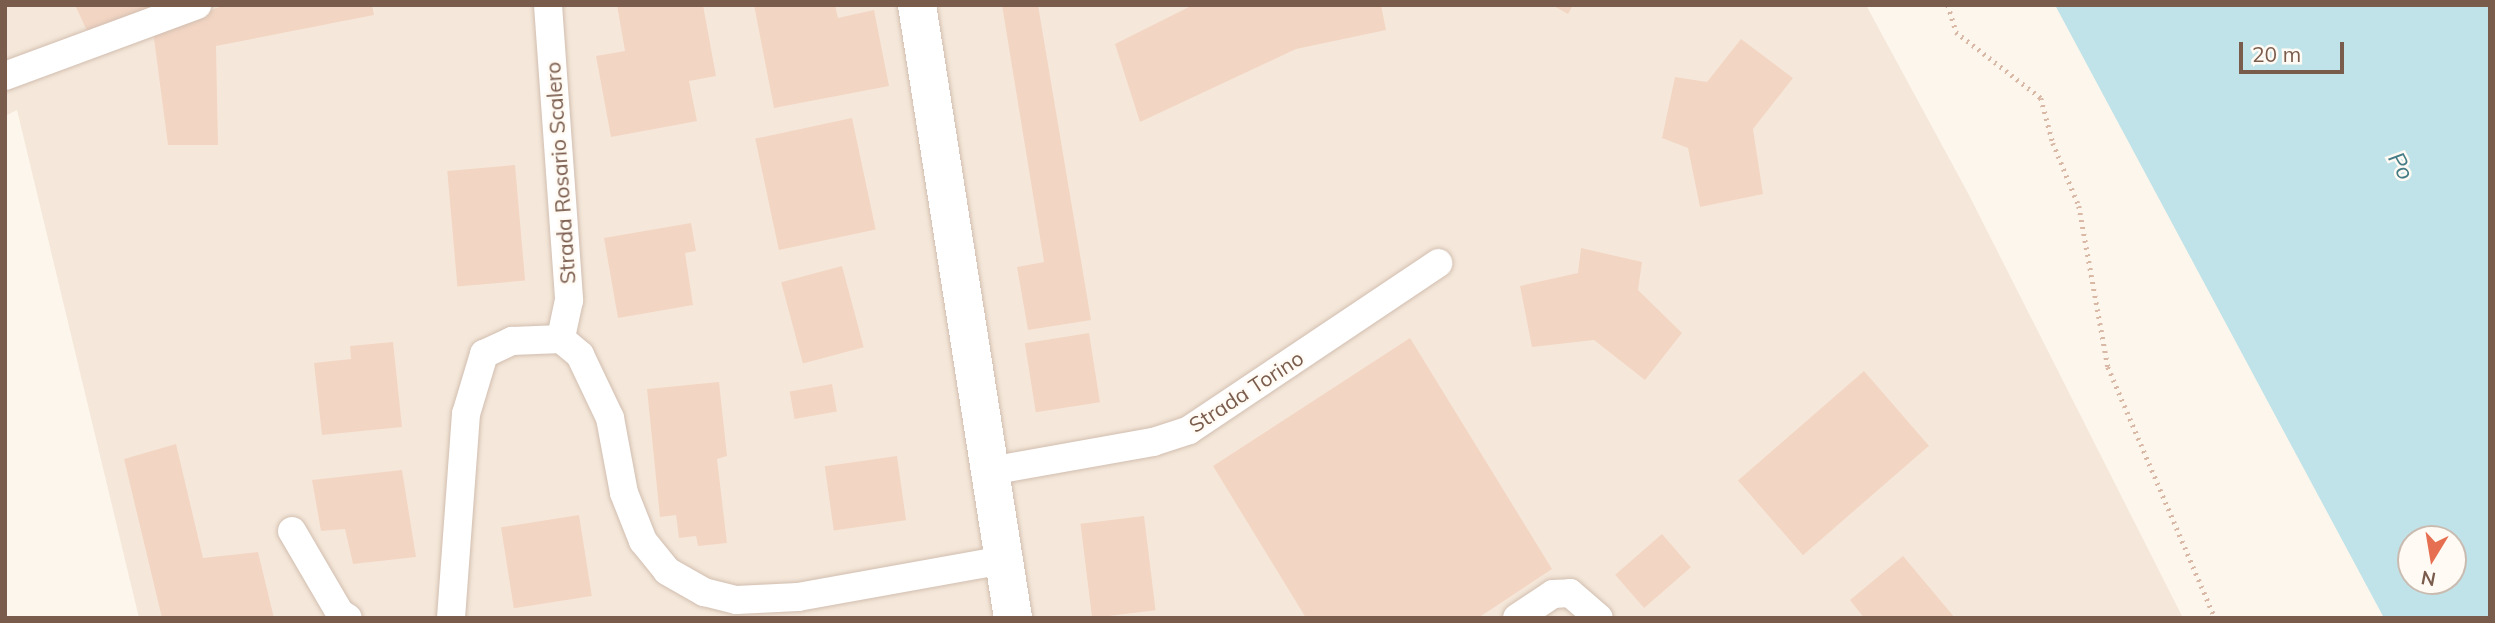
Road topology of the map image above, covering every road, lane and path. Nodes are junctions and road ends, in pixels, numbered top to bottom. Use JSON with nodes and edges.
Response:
{"nodes":[{"id":1,"x":197,"y":5,"type":"edge"},
{"id":2,"x":548,"y":5,"type":"edge"},
{"id":3,"x":917,"y":5,"type":"edge"},
{"id":4,"x":1948,"y":5,"type":"edge"},
{"id":5,"x":5,"y":76,"type":"edge"},
{"id":6,"x":1438,"y":263,"type":"dead end"},
{"id":7,"x":561,"y":339,"type":"junction"},
{"id":8,"x":990,"y":471,"type":"junction"},
{"id":9,"x":292,"y":531,"type":"dead end"},
{"id":10,"x":1004,"y":560,"type":"junction"},
{"id":11,"x":348,"y":618,"type":"edge"},
{"id":12,"x":451,"y":618,"type":"edge"},
{"id":13,"x":1013,"y":618,"type":"edge"},
{"id":14,"x":1517,"y":618,"type":"edge"},
{"id":15,"x":1599,"y":618,"type":"edge"},
{"id":16,"x":2215,"y":618,"type":"edge"}],
"edges":[{"from":1,"to":5,"type":"street"},
{"from":2,"to":7,"type":"street","name":"Strada Rosario Scalero"},
{"from":3,"to":8,"type":"main road"},
{"from":4,"to":16,"type":"path"},
{"from":6,"to":8,"type":"street","name":"Strada Torino"},
{"from":7,"to":10,"type":"street"},
{"from":7,"to":12,"type":"street"},
{"from":8,"to":10,"type":"main road"},
{"from":9,"to":11,"type":"street"},
{"from":10,"to":13,"type":"main road"},
{"from":14,"to":15,"type":"street"}]}
